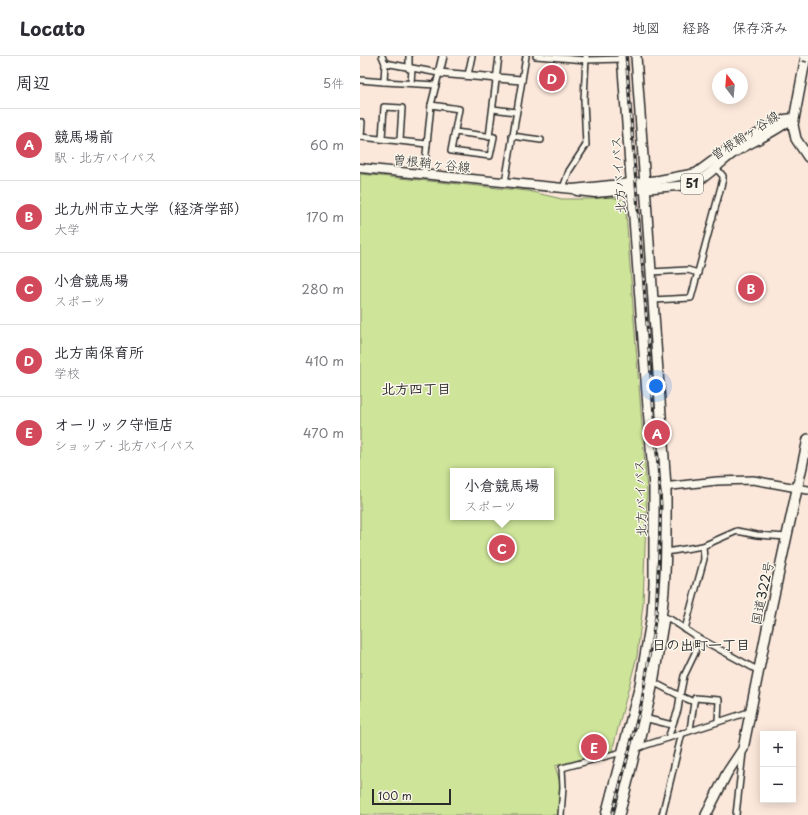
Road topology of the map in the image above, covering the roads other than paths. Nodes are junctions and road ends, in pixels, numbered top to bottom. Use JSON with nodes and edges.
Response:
{"nodes":[{"id":1,"x":382,"y":56,"type":"edge"},
{"id":2,"x":409,"y":56,"type":"edge"},
{"id":3,"x":443,"y":56,"type":"edge"},
{"id":4,"x":472,"y":56,"type":"edge"},
{"id":5,"x":499,"y":56,"type":"edge"},
{"id":6,"x":526,"y":56,"type":"edge"},
{"id":7,"x":536,"y":56,"type":"edge"},
{"id":8,"x":636,"y":56,"type":"edge"},
{"id":9,"x":806,"y":56,"type":"edge"},
{"id":10,"x":586,"y":58,"type":"edge"},
{"id":11,"x":622,"y":58,"type":"edge"},
{"id":12,"x":385,"y":63,"type":"junction"},
{"id":13,"x":411,"y":69,"type":"junction"},
{"id":14,"x":439,"y":73,"type":"junction"},
{"id":15,"x":468,"y":75,"type":"junction"},
{"id":16,"x":497,"y":78,"type":"junction"},
{"id":17,"x":360,"y":80,"type":"edge"},
{"id":18,"x":521,"y":80,"type":"junction"},
{"id":19,"x":384,"y":82,"type":"junction"},
{"id":20,"x":411,"y":83,"type":"junction"},
{"id":21,"x":436,"y":85,"type":"junction"},
{"id":22,"x":431,"y":105,"type":"junction"},
{"id":23,"x":493,"y":110,"type":"junction"},
{"id":24,"x":516,"y":112,"type":"junction"},
{"id":25,"x":793,"y":118,"type":"junction"},
{"id":26,"x":360,"y":122,"type":"edge"},
{"id":27,"x":455,"y":132,"type":"junction"},
{"id":28,"x":512,"y":136,"type":"junction"},
{"id":29,"x":489,"y":137,"type":"junction"},
{"id":30,"x":382,"y":138,"type":"junction"},
{"id":31,"x":400,"y":140,"type":"junction"},
{"id":32,"x":541,"y":140,"type":"dead end"},
{"id":33,"x":427,"y":144,"type":"junction"},
{"id":34,"x":808,"y":157,"type":"edge"},
{"id":35,"x":360,"y":168,"type":"edge"},
{"id":36,"x":716,"y":168,"type":"junction"},
{"id":37,"x":424,"y":174,"type":"junction"},
{"id":38,"x":505,"y":183,"type":"junction"},
{"id":39,"x":632,"y":186,"type":"junction"},
{"id":40,"x":646,"y":186,"type":"junction"},
{"id":41,"x":563,"y":188,"type":"junction"},
{"id":42,"x":651,"y":272,"type":"junction"},
{"id":43,"x":698,"y":273,"type":"junction"},
{"id":44,"x":653,"y":300,"type":"junction"},
{"id":45,"x":808,"y":440,"type":"edge"},
{"id":46,"x":666,"y":487,"type":"junction"},
{"id":47,"x":654,"y":488,"type":"junction"},
{"id":48,"x":797,"y":488,"type":"junction"},
{"id":49,"x":808,"y":490,"type":"edge"},
{"id":50,"x":787,"y":537,"type":"junction"},
{"id":51,"x":703,"y":546,"type":"junction"},
{"id":52,"x":666,"y":552,"type":"junction"},
{"id":53,"x":660,"y":617,"type":"junction"},
{"id":54,"x":685,"y":629,"type":"junction"},
{"id":55,"x":698,"y":637,"type":"junction"},
{"id":56,"x":759,"y":671,"type":"junction"},
{"id":57,"x":655,"y":683,"type":"junction"},
{"id":58,"x":680,"y":696,"type":"junction"},
{"id":59,"x":694,"y":702,"type":"junction"},
{"id":60,"x":749,"y":712,"type":"junction"},
{"id":61,"x":648,"y":719,"type":"junction"},
{"id":62,"x":718,"y":721,"type":"junction"},
{"id":63,"x":672,"y":726,"type":"junction"},
{"id":64,"x":690,"y":730,"type":"junction"},
{"id":65,"x":682,"y":733,"type":"junction"},
{"id":66,"x":668,"y":738,"type":"junction"},
{"id":67,"x":639,"y":748,"type":"junction"},
{"id":68,"x":743,"y":749,"type":"junction"},
{"id":69,"x":623,"y":752,"type":"junction"},
{"id":70,"x":561,"y":815,"type":"edge"},
{"id":71,"x":606,"y":815,"type":"edge"},
{"id":72,"x":619,"y":815,"type":"edge"},
{"id":73,"x":662,"y":815,"type":"edge"},
{"id":74,"x":706,"y":815,"type":"edge"},
{"id":75,"x":736,"y":815,"type":"edge"}],
"edges":[{"from":1,"to":12,"type":"street"},
{"from":2,"to":13,"type":"street"},
{"from":3,"to":14,"type":"street"},
{"from":4,"to":15,"type":"street"},
{"from":5,"to":16,"type":"street"},
{"from":6,"to":18,"type":"street"},
{"from":7,"to":10,"type":"street"},
{"from":8,"to":40,"type":"highway","name":"北方バイパス"},
{"from":9,"to":25,"type":"highway"},
{"from":10,"to":11,"type":"street"},
{"from":10,"to":41,"type":"street"},
{"from":11,"to":39,"type":"highway","name":"北方バイパス"},
{"from":12,"to":13,"type":"street"},
{"from":12,"to":19,"type":"street"},
{"from":13,"to":14,"type":"street"},
{"from":13,"to":20,"type":"street"},
{"from":14,"to":15,"type":"street"},
{"from":14,"to":21,"type":"street"},
{"from":15,"to":16,"type":"street"},
{"from":16,"to":18,"type":"street"},
{"from":16,"to":23,"type":"street"},
{"from":17,"to":19,"type":"street"},
{"from":18,"to":24,"type":"street"},
{"from":19,"to":20,"type":"street"},
{"from":20,"to":21,"type":"street"},
{"from":21,"to":22,"type":"street"},
{"from":22,"to":27,"type":"street"},
{"from":22,"to":33,"type":"street"},
{"from":23,"to":24,"type":"street"},
{"from":23,"to":29,"type":"street"},
{"from":24,"to":28,"type":"street"},
{"from":25,"to":34,"type":"highway"},
{"from":25,"to":36,"type":"main road","name":"曽根鞘ヶ谷線","number":"51"},
{"from":25,"to":40,"type":"main road","name":"曽根鞘ヶ谷線","number":"51"},
{"from":26,"to":30,"type":"street"},
{"from":27,"to":29,"type":"street"},
{"from":27,"to":29,"type":"street"},
{"from":28,"to":32,"type":"street"},
{"from":28,"to":38,"type":"street"},
{"from":30,"to":31,"type":"street"},
{"from":30,"to":31,"type":"street"},
{"from":31,"to":33,"type":"street"},
{"from":33,"to":37,"type":"street"},
{"from":35,"to":37,"type":"main road","name":"曽根鞘ヶ谷線","number":"51"},
{"from":36,"to":40,"type":"main road","name":"曽根鞘ヶ谷線","number":"51"},
{"from":36,"to":43,"type":"street"},
{"from":37,"to":38,"type":"main road","name":"曽根鞘ヶ谷線","number":"51"},
{"from":38,"to":41,"type":"main road","name":"曽根鞘ヶ谷線","number":"51"},
{"from":39,"to":40,"type":"main road","name":"曽根鞘ヶ谷線","number":"51"},
{"from":39,"to":41,"type":"main road","name":"曽根鞘ヶ谷線","number":"51"},
{"from":39,"to":47,"type":"highway","name":"北方バイパス"},
{"from":40,"to":42,"type":"highway","name":"北方バイパス"},
{"from":42,"to":43,"type":"street"},
{"from":42,"to":44,"type":"highway","name":"北方バイパス"},
{"from":43,"to":44,"type":"street"},
{"from":44,"to":46,"type":"highway","name":"北方バイパス"},
{"from":45,"to":48,"type":"highway","name":"国道322号"},
{"from":46,"to":47,"type":"street"},
{"from":46,"to":48,"type":"street"},
{"from":46,"to":52,"type":"highway","name":"北方バイパス"},
{"from":47,"to":53,"type":"highway","name":"北方バイパス"},
{"from":48,"to":49,"type":"street"},
{"from":48,"to":50,"type":"highway","name":"国道322号"},
{"from":50,"to":51,"type":"street"},
{"from":50,"to":56,"type":"highway","name":"国道322号"},
{"from":51,"to":52,"type":"street"},
{"from":51,"to":54,"type":"street"},
{"from":52,"to":53,"type":"highway","name":"北方バイパス"},
{"from":53,"to":54,"type":"street"},
{"from":53,"to":57,"type":"street"},
{"from":53,"to":67,"type":"highway","name":"北方バイパス"},
{"from":53,"to":69,"type":"highway","name":"北方バイパス"},
{"from":54,"to":55,"type":"street"},
{"from":55,"to":56,"type":"street"},
{"from":55,"to":58,"type":"street"},
{"from":56,"to":60,"type":"highway","name":"国道322号"},
{"from":57,"to":58,"type":"street"},
{"from":57,"to":61,"type":"street"},
{"from":58,"to":59,"type":"street"},
{"from":58,"to":63,"type":"street"},
{"from":59,"to":62,"type":"street"},
{"from":59,"to":64,"type":"street"},
{"from":60,"to":62,"type":"street"},
{"from":60,"to":68,"type":"highway","name":"国道322号"},
{"from":61,"to":63,"type":"street"},
{"from":61,"to":67,"type":"street"},
{"from":62,"to":64,"type":"street"},
{"from":63,"to":66,"type":"street"},
{"from":64,"to":65,"type":"street"},
{"from":65,"to":66,"type":"street"},
{"from":65,"to":73,"type":"street"},
{"from":66,"to":67,"type":"street"},
{"from":67,"to":69,"type":"street"},
{"from":67,"to":72,"type":"highway","name":"北方バイパス"},
{"from":68,"to":74,"type":"highway","name":"国道322号"},
{"from":68,"to":75,"type":"street"},
{"from":69,"to":70,"type":"street"},
{"from":69,"to":71,"type":"highway","name":"北方バイパス"}]}
